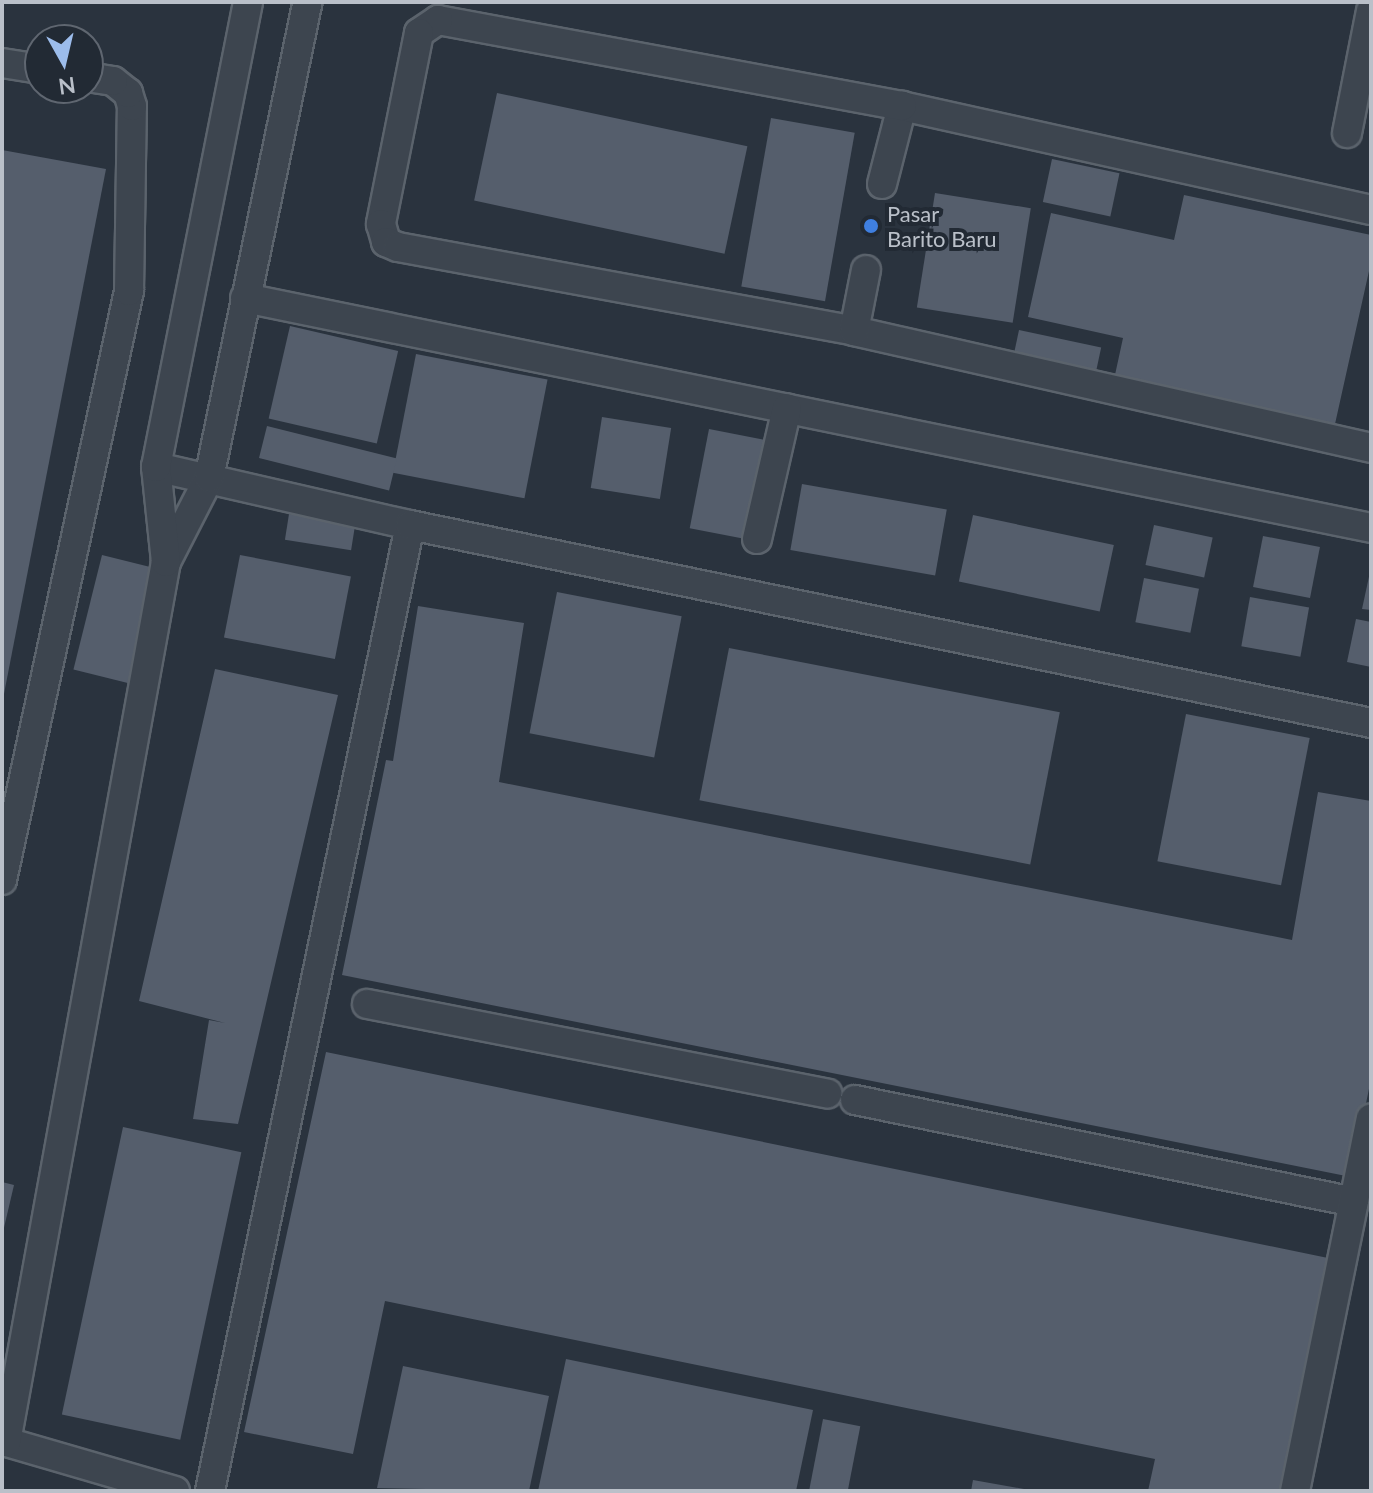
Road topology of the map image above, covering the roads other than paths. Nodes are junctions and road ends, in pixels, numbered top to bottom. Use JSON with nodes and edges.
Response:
{"nodes":[{"id":1,"x":248,"y":2,"type":"edge"},
{"id":2,"x":308,"y":2,"type":"edge"},
{"id":3,"x":1371,"y":11,"type":"edge"},
{"id":4,"x":2,"y":63,"type":"edge"},
{"id":5,"x":24,"y":66,"type":"edge"},
{"id":6,"x":104,"y":80,"type":"edge"},
{"id":7,"x":902,"y":106,"type":"junction"},
{"id":8,"x":1356,"y":119,"type":"edge"},
{"id":9,"x":882,"y":184,"type":"dead end"},
{"id":10,"x":1371,"y":210,"type":"edge"},
{"id":11,"x":866,"y":270,"type":"dead end"},
{"id":12,"x":245,"y":298,"type":"junction"},
{"id":13,"x":854,"y":331,"type":"junction"},
{"id":14,"x":787,"y":408,"type":"junction"},
{"id":15,"x":1371,"y":448,"type":"edge"},
{"id":16,"x":156,"y":467,"type":"junction"},
{"id":17,"x":209,"y":478,"type":"junction"},
{"id":18,"x":410,"y":525,"type":"junction"},
{"id":19,"x":1371,"y":528,"type":"edge"},
{"id":20,"x":757,"y":539,"type":"dead end"},
{"id":21,"x":166,"y":562,"type":"junction"},
{"id":22,"x":1371,"y":723,"type":"edge"},
{"id":23,"x":2,"y":880,"type":"edge"},
{"id":24,"x":367,"y":1004,"type":"dead end"},
{"id":25,"x":827,"y":1093,"type":"dead end"},
{"id":26,"x":855,"y":1100,"type":"dead end"},
{"id":27,"x":1371,"y":1119,"type":"edge"},
{"id":28,"x":1354,"y":1202,"type":"junction"},
{"id":29,"x":4,"y":1449,"type":"edge"},
{"id":30,"x":142,"y":1488,"type":"edge"},
{"id":31,"x":175,"y":1491,"type":"edge"},
{"id":32,"x":210,"y":1491,"type":"edge"},
{"id":33,"x":1295,"y":1491,"type":"edge"}],
"edges":[{"from":1,"to":16,"type":"lane"},
{"from":2,"to":12,"type":"lane"},
{"from":3,"to":8,"type":"lane"},
{"from":4,"to":5,"type":"lane"},
{"from":6,"to":23,"type":"lane"},
{"from":7,"to":9,"type":"lane"},
{"from":7,"to":10,"type":"lane"},
{"from":7,"to":13,"type":"lane"},
{"from":11,"to":13,"type":"lane"},
{"from":12,"to":14,"type":"lane"},
{"from":12,"to":17,"type":"lane"},
{"from":13,"to":15,"type":"lane"},
{"from":14,"to":19,"type":"lane"},
{"from":14,"to":20,"type":"lane"},
{"from":16,"to":17,"type":"lane"},
{"from":16,"to":21,"type":"lane"},
{"from":17,"to":18,"type":"lane"},
{"from":17,"to":21,"type":"lane"},
{"from":18,"to":22,"type":"lane"},
{"from":18,"to":32,"type":"lane"},
{"from":21,"to":29,"type":"lane"},
{"from":24,"to":25,"type":"lane"},
{"from":26,"to":28,"type":"lane"},
{"from":27,"to":28,"type":"lane"},
{"from":28,"to":33,"type":"lane"},
{"from":29,"to":30,"type":"lane"},
{"from":30,"to":31,"type":"lane"}]}
